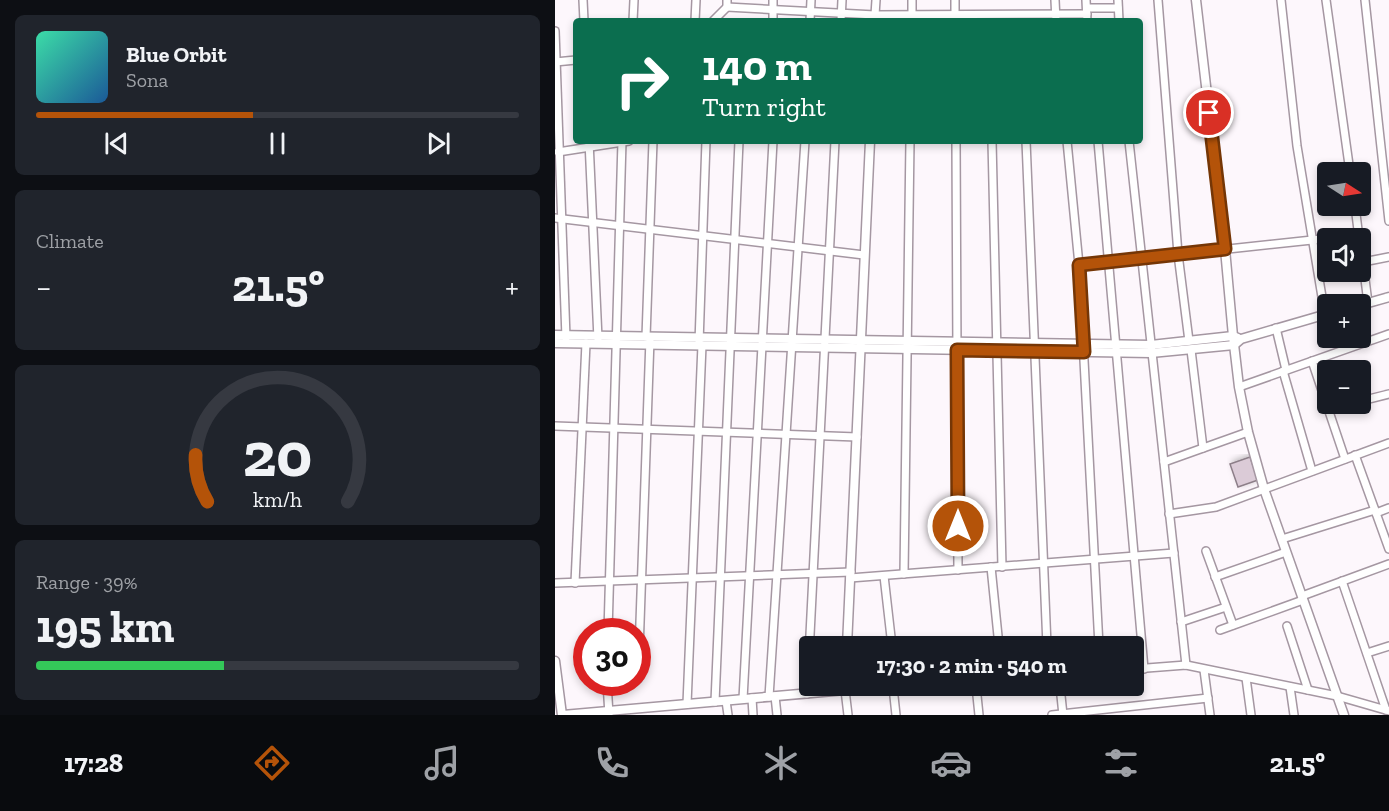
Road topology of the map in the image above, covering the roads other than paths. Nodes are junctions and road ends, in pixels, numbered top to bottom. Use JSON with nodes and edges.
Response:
{"nodes":[{"id":1,"x":583,"y":0,"type":"edge"},
{"id":2,"x":634,"y":0,"type":"edge"},
{"id":3,"x":696,"y":0,"type":"edge"},
{"id":4,"x":773,"y":0,"type":"edge"},
{"id":5,"x":811,"y":0,"type":"edge"},
{"id":6,"x":842,"y":0,"type":"edge"},
{"id":7,"x":876,"y":0,"type":"edge"},
{"id":8,"x":912,"y":0,"type":"edge"},
{"id":9,"x":955,"y":0,"type":"edge"},
{"id":10,"x":1055,"y":0,"type":"edge"},
{"id":11,"x":1158,"y":0,"type":"edge"},
{"id":12,"x":1196,"y":0,"type":"edge"},
{"id":13,"x":1281,"y":0,"type":"edge"},
{"id":14,"x":1326,"y":0,"type":"edge"},
{"id":15,"x":1365,"y":0,"type":"edge"},
{"id":16,"x":727,"y":3,"type":"edge"},
{"id":17,"x":1118,"y":4,"type":"edge"},
{"id":18,"x":773,"y":10,"type":"junction"},
{"id":19,"x":1087,"y":11,"type":"edge"},
{"id":20,"x":811,"y":12,"type":"junction"},
{"id":21,"x":841,"y":17,"type":"edge"},
{"id":22,"x":1055,"y":17,"type":"edge"},
{"id":23,"x":584,"y":18,"type":"edge"},
{"id":24,"x":633,"y":18,"type":"edge"},
{"id":25,"x":695,"y":18,"type":"edge"},
{"id":26,"x":715,"y":18,"type":"edge"},
{"id":27,"x":773,"y":18,"type":"edge"},
{"id":28,"x":810,"y":18,"type":"edge"},
{"id":29,"x":875,"y":18,"type":"edge"},
{"id":30,"x":912,"y":18,"type":"edge"},
{"id":31,"x":955,"y":18,"type":"edge"},
{"id":32,"x":989,"y":18,"type":"edge"},
{"id":33,"x":1021,"y":18,"type":"edge"},
{"id":34,"x":555,"y":32,"type":"edge"},
{"id":35,"x":573,"y":60,"type":"edge"},
{"id":36,"x":556,"y":62,"type":"edge"},
{"id":37,"x":589,"y":144,"type":"edge"},
{"id":38,"x":625,"y":144,"type":"edge"},
{"id":39,"x":653,"y":144,"type":"edge"},
{"id":40,"x":706,"y":144,"type":"edge"},
{"id":41,"x":739,"y":144,"type":"edge"},
{"id":42,"x":773,"y":144,"type":"edge"},
{"id":43,"x":805,"y":144,"type":"edge"},
{"id":44,"x":835,"y":144,"type":"edge"},
{"id":45,"x":870,"y":144,"type":"edge"},
{"id":46,"x":910,"y":144,"type":"edge"},
{"id":47,"x":956,"y":144,"type":"edge"},
{"id":48,"x":992,"y":144,"type":"edge"},
{"id":49,"x":1026,"y":144,"type":"edge"},
{"id":50,"x":1067,"y":144,"type":"edge"},
{"id":51,"x":1098,"y":144,"type":"edge"},
{"id":52,"x":1129,"y":144,"type":"edge"},
{"id":53,"x":557,"y":152,"type":"edge"},
{"id":54,"x":1349,"y":162,"type":"edge"},
{"id":55,"x":558,"y":218,"type":"edge"},
{"id":56,"x":1389,"y":221,"type":"edge"},
{"id":57,"x":593,"y":222,"type":"junction"},
{"id":58,"x":620,"y":226,"type":"junction"},
{"id":59,"x":650,"y":229,"type":"junction"},
{"id":60,"x":702,"y":236,"type":"junction"},
{"id":61,"x":735,"y":240,"type":"junction"},
{"id":62,"x":1313,"y":240,"type":"junction"},
{"id":63,"x":1317,"y":240,"type":"edge"},
{"id":64,"x":767,"y":243,"type":"junction"},
{"id":65,"x":798,"y":247,"type":"junction"},
{"id":66,"x":1225,"y":249,"type":"junction"},
{"id":67,"x":829,"y":251,"type":"junction"},
{"id":68,"x":1178,"y":254,"type":"junction"},
{"id":69,"x":864,"y":255,"type":"junction"},
{"id":70,"x":1389,"y":257,"type":"edge"},
{"id":71,"x":1141,"y":258,"type":"junction"},
{"id":72,"x":1371,"y":260,"type":"edge"},
{"id":73,"x":1109,"y":261,"type":"junction"},
{"id":74,"x":1079,"y":265,"type":"junction"},
{"id":75,"x":1322,"y":294,"type":"edge"},
{"id":76,"x":1389,"y":297,"type":"edge"},
{"id":77,"x":1371,"y":302,"type":"edge"},
{"id":78,"x":1317,"y":317,"type":"edge"},
{"id":79,"x":1276,"y":328,"type":"junction"},
{"id":80,"x":1389,"y":334,"type":"edge"},
{"id":81,"x":555,"y":335,"type":"edge"},
{"id":82,"x":566,"y":339,"type":"junction"},
{"id":83,"x":649,"y":339,"type":"junction"},
{"id":84,"x":598,"y":340,"type":"junction"},
{"id":85,"x":617,"y":340,"type":"junction"},
{"id":86,"x":1236,"y":340,"type":"junction"},
{"id":87,"x":730,"y":342,"type":"junction"},
{"id":88,"x":762,"y":342,"type":"junction"},
{"id":89,"x":555,"y":343,"type":"edge"},
{"id":90,"x":586,"y":343,"type":"junction"},
{"id":91,"x":700,"y":343,"type":"junction"},
{"id":92,"x":792,"y":343,"type":"junction"},
{"id":93,"x":824,"y":344,"type":"junction"},
{"id":94,"x":861,"y":344,"type":"junction"},
{"id":95,"x":907,"y":345,"type":"junction"},
{"id":96,"x":957,"y":346,"type":"junction"},
{"id":97,"x":997,"y":346,"type":"junction"},
{"id":98,"x":1190,"y":346,"type":"junction"},
{"id":99,"x":1035,"y":347,"type":"junction"},
{"id":100,"x":1083,"y":348,"type":"junction"},
{"id":101,"x":1116,"y":349,"type":"junction"},
{"id":102,"x":1151,"y":349,"type":"junction"},
{"id":103,"x":1312,"y":361,"type":"junction"},
{"id":104,"x":1284,"y":371,"type":"junction"},
{"id":105,"x":1317,"y":376,"type":"edge"},
{"id":106,"x":1239,"y":387,"type":"junction"},
{"id":107,"x":1389,"y":394,"type":"edge"},
{"id":108,"x":1371,"y":398,"type":"edge"},
{"id":109,"x":1330,"y":414,"type":"edge"},
{"id":110,"x":555,"y":426,"type":"edge"},
{"id":111,"x":582,"y":427,"type":"junction"},
{"id":112,"x":614,"y":428,"type":"junction"},
{"id":113,"x":647,"y":429,"type":"junction"},
{"id":114,"x":698,"y":431,"type":"junction"},
{"id":115,"x":726,"y":432,"type":"junction"},
{"id":116,"x":1248,"y":432,"type":"junction"},
{"id":117,"x":757,"y":433,"type":"junction"},
{"id":118,"x":786,"y":434,"type":"junction"},
{"id":119,"x":820,"y":435,"type":"junction"},
{"id":120,"x":857,"y":436,"type":"junction"},
{"id":121,"x":1389,"y":442,"type":"edge"},
{"id":122,"x":1203,"y":448,"type":"junction"},
{"id":123,"x":1355,"y":455,"type":"junction"},
{"id":124,"x":1345,"y":459,"type":"junction"},
{"id":125,"x":1164,"y":462,"type":"junction"},
{"id":126,"x":1312,"y":471,"type":"junction"},
{"id":127,"x":1264,"y":489,"type":"junction"},
{"id":128,"x":1389,"y":508,"type":"edge"},
{"id":129,"x":1375,"y":511,"type":"junction"},
{"id":130,"x":1169,"y":514,"type":"junction"},
{"id":131,"x":1282,"y":539,"type":"junction"},
{"id":132,"x":1389,"y":549,"type":"edge"},
{"id":133,"x":1206,"y":551,"type":"dead end"},
{"id":134,"x":1286,"y":552,"type":"junction"},
{"id":135,"x":1174,"y":553,"type":"junction"},
{"id":136,"x":1134,"y":556,"type":"junction"},
{"id":137,"x":1095,"y":559,"type":"junction"},
{"id":138,"x":1043,"y":563,"type":"junction"},
{"id":139,"x":1389,"y":564,"type":"edge"},
{"id":140,"x":991,"y":567,"type":"junction"},
{"id":141,"x":1002,"y":567,"type":"junction"},
{"id":142,"x":958,"y":570,"type":"junction"},
{"id":143,"x":813,"y":573,"type":"junction"},
{"id":144,"x":904,"y":574,"type":"junction"},
{"id":145,"x":777,"y":575,"type":"junction"},
{"id":146,"x":850,"y":575,"type":"junction"},
{"id":147,"x":749,"y":576,"type":"junction"},
{"id":148,"x":884,"y":576,"type":"junction"},
{"id":149,"x":720,"y":577,"type":"junction"},
{"id":150,"x":1215,"y":577,"type":"junction"},
{"id":151,"x":692,"y":578,"type":"junction"},
{"id":152,"x":641,"y":580,"type":"junction"},
{"id":153,"x":610,"y":581,"type":"junction"},
{"id":154,"x":1342,"y":581,"type":"junction"},
{"id":155,"x":555,"y":583,"type":"edge"},
{"id":156,"x":575,"y":583,"type":"junction"},
{"id":157,"x":1302,"y":598,"type":"junction"},
{"id":158,"x":1226,"y":607,"type":"junction"},
{"id":159,"x":609,"y":618,"type":"edge"},
{"id":160,"x":640,"y":618,"type":"edge"},
{"id":161,"x":1181,"y":622,"type":"junction"},
{"id":162,"x":1233,"y":625,"type":"junction"},
{"id":163,"x":1287,"y":626,"type":"dead end"},
{"id":164,"x":1220,"y":630,"type":"dead end"},
{"id":165,"x":810,"y":636,"type":"edge"},
{"id":166,"x":847,"y":636,"type":"edge"},
{"id":167,"x":891,"y":636,"type":"edge"},
{"id":168,"x":998,"y":636,"type":"edge"},
{"id":169,"x":1047,"y":636,"type":"edge"},
{"id":170,"x":1099,"y":636,"type":"edge"},
{"id":171,"x":1141,"y":636,"type":"edge"},
{"id":172,"x":1389,"y":646,"type":"edge"},
{"id":173,"x":1367,"y":653,"type":"junction"},
{"id":174,"x":555,"y":661,"type":"edge"},
{"id":175,"x":1186,"y":665,"type":"junction"},
{"id":176,"x":1144,"y":669,"type":"edge"},
{"id":177,"x":1204,"y":670,"type":"junction"},
{"id":178,"x":1246,"y":678,"type":"junction"},
{"id":179,"x":1290,"y":687,"type":"junction"},
{"id":180,"x":1308,"y":690,"type":"junction"},
{"id":181,"x":799,"y":695,"type":"edge"},
{"id":182,"x":608,"y":696,"type":"edge"},
{"id":183,"x":846,"y":696,"type":"edge"},
{"id":184,"x":896,"y":696,"type":"edge"},
{"id":185,"x":977,"y":696,"type":"edge"},
{"id":186,"x":1061,"y":696,"type":"edge"},
{"id":187,"x":1337,"y":696,"type":"junction"},
{"id":188,"x":772,"y":697,"type":"junction"},
{"id":189,"x":1208,"y":698,"type":"junction"},
{"id":190,"x":747,"y":699,"type":"junction"},
{"id":191,"x":726,"y":701,"type":"junction"},
{"id":192,"x":714,"y":702,"type":"junction"},
{"id":193,"x":687,"y":704,"type":"junction"},
{"id":194,"x":1388,"y":711,"type":"edge"},
{"id":195,"x":609,"y":713,"type":"edge"},
{"id":196,"x":1063,"y":714,"type":"edge"},
{"id":197,"x":562,"y":715,"type":"edge"},
{"id":198,"x":728,"y":715,"type":"edge"},
{"id":199,"x":753,"y":715,"type":"edge"},
{"id":200,"x":777,"y":715,"type":"edge"},
{"id":201,"x":848,"y":715,"type":"edge"},
{"id":202,"x":896,"y":715,"type":"edge"},
{"id":203,"x":979,"y":715,"type":"edge"},
{"id":204,"x":1052,"y":715,"type":"edge"},
{"id":205,"x":1210,"y":715,"type":"edge"},
{"id":206,"x":1251,"y":715,"type":"edge"},
{"id":207,"x":1294,"y":715,"type":"edge"},
{"id":208,"x":1344,"y":715,"type":"edge"}],
"edges":[{"from":1,"to":23,"type":"street"},
{"from":2,"to":24,"type":"street"},
{"from":3,"to":25,"type":"street"},
{"from":4,"to":18,"type":"street"},
{"from":5,"to":20,"type":"street"},
{"from":6,"to":21,"type":"street"},
{"from":7,"to":29,"type":"street"},
{"from":8,"to":30,"type":"street"},
{"from":9,"to":31,"type":"street"},
{"from":10,"to":22,"type":"street"},
{"from":11,"to":68,"type":"street"},
{"from":12,"to":66,"type":"street"},
{"from":13,"to":62,"type":"street"},
{"from":14,"to":54,"type":"street"},
{"from":15,"to":56,"type":"street"},
{"from":16,"to":18,"type":"street"},
{"from":16,"to":26,"type":"street"},
{"from":17,"to":19,"type":"street"},
{"from":18,"to":20,"type":"street"},
{"from":18,"to":27,"type":"street"},
{"from":19,"to":22,"type":"street"},
{"from":20,"to":21,"type":"street"},
{"from":20,"to":28,"type":"street"},
{"from":21,"to":29,"type":"street"},
{"from":22,"to":33,"type":"street"},
{"from":29,"to":30,"type":"street"},
{"from":30,"to":31,"type":"street"},
{"from":31,"to":32,"type":"street"},
{"from":32,"to":33,"type":"street"},
{"from":34,"to":36,"type":"street"},
{"from":35,"to":36,"type":"street"},
{"from":36,"to":53,"type":"street"},
{"from":37,"to":53,"type":"street"},
{"from":37,"to":57,"type":"street"},
{"from":38,"to":58,"type":"street"},
{"from":39,"to":59,"type":"street"},
{"from":40,"to":60,"type":"street"},
{"from":41,"to":61,"type":"street"},
{"from":42,"to":64,"type":"street"},
{"from":43,"to":65,"type":"street"},
{"from":44,"to":67,"type":"street"},
{"from":45,"to":69,"type":"street"},
{"from":46,"to":95,"type":"street"},
{"from":47,"to":96,"type":"street"},
{"from":48,"to":97,"type":"street"},
{"from":49,"to":99,"type":"street"},
{"from":50,"to":74,"type":"street"},
{"from":51,"to":73,"type":"street"},
{"from":52,"to":71,"type":"street"},
{"from":53,"to":55,"type":"street"},
{"from":55,"to":57,"type":"street"},
{"from":55,"to":82,"type":"street"},
{"from":57,"to":58,"type":"street"},
{"from":57,"to":84,"type":"street"},
{"from":58,"to":59,"type":"street"},
{"from":58,"to":85,"type":"street"},
{"from":59,"to":60,"type":"street"},
{"from":59,"to":83,"type":"street"},
{"from":60,"to":61,"type":"street"},
{"from":60,"to":91,"type":"street"},
{"from":61,"to":64,"type":"street"},
{"from":61,"to":87,"type":"street"},
{"from":62,"to":63,"type":"street"},
{"from":62,"to":66,"type":"street"},
{"from":62,"to":75,"type":"street"},
{"from":64,"to":65,"type":"street"},
{"from":64,"to":88,"type":"street"},
{"from":65,"to":67,"type":"street"},
{"from":65,"to":92,"type":"street"},
{"from":66,"to":68,"type":"street"},
{"from":66,"to":86,"type":"street"},
{"from":67,"to":69,"type":"street"},
{"from":67,"to":93,"type":"street"},
{"from":68,"to":71,"type":"street"},
{"from":68,"to":98,"type":"street"},
{"from":69,"to":94,"type":"street"},
{"from":70,"to":72,"type":"street"},
{"from":71,"to":73,"type":"street"},
{"from":71,"to":102,"type":"street"},
{"from":73,"to":74,"type":"street"},
{"from":73,"to":101,"type":"street"},
{"from":74,"to":100,"type":"street"},
{"from":76,"to":77,"type":"street"},
{"from":78,"to":79,"type":"street"},
{"from":79,"to":86,"type":"street"},
{"from":79,"to":104,"type":"street"},
{"from":80,"to":103,"type":"street"},
{"from":81,"to":82,"type":"street"},
{"from":82,"to":84,"type":"street"},
{"from":82,"to":89,"type":"street"},
{"from":82,"to":90,"type":"street"},
{"from":83,"to":85,"type":"street"},
{"from":83,"to":91,"type":"street"},
{"from":83,"to":113,"type":"street"},
{"from":84,"to":85,"type":"street"},
{"from":84,"to":90,"type":"street"},
{"from":85,"to":112,"type":"street"},
{"from":86,"to":98,"type":"street"},
{"from":86,"to":106,"type":"street"},
{"from":87,"to":88,"type":"street"},
{"from":87,"to":91,"type":"street"},
{"from":87,"to":115,"type":"street"},
{"from":88,"to":92,"type":"street"},
{"from":88,"to":117,"type":"street"},
{"from":90,"to":111,"type":"street"},
{"from":91,"to":114,"type":"street"},
{"from":92,"to":93,"type":"street"},
{"from":92,"to":118,"type":"street"},
{"from":93,"to":94,"type":"street"},
{"from":93,"to":119,"type":"street"},
{"from":94,"to":95,"type":"street"},
{"from":94,"to":120,"type":"street"},
{"from":95,"to":96,"type":"street"},
{"from":95,"to":144,"type":"street"},
{"from":96,"to":97,"type":"street"},
{"from":96,"to":142,"type":"street"},
{"from":97,"to":99,"type":"street"},
{"from":97,"to":141,"type":"street"},
{"from":98,"to":102,"type":"street"},
{"from":98,"to":122,"type":"street"},
{"from":99,"to":100,"type":"street"},
{"from":99,"to":138,"type":"street"},
{"from":100,"to":101,"type":"street"},
{"from":100,"to":137,"type":"street"},
{"from":101,"to":102,"type":"street"},
{"from":101,"to":136,"type":"street"},
{"from":102,"to":125,"type":"street"},
{"from":103,"to":104,"type":"street"},
{"from":103,"to":105,"type":"street"},
{"from":104,"to":106,"type":"street"},
{"from":104,"to":126,"type":"street"},
{"from":106,"to":116,"type":"street"},
{"from":107,"to":108,"type":"street"},
{"from":109,"to":124,"type":"street"},
{"from":110,"to":111,"type":"street"},
{"from":111,"to":112,"type":"street"},
{"from":111,"to":156,"type":"street"},
{"from":112,"to":113,"type":"street"},
{"from":112,"to":153,"type":"street"},
{"from":113,"to":114,"type":"street"},
{"from":113,"to":152,"type":"street"},
{"from":114,"to":115,"type":"street"},
{"from":114,"to":151,"type":"street"},
{"from":115,"to":117,"type":"street"},
{"from":115,"to":149,"type":"street"},
{"from":116,"to":122,"type":"street"},
{"from":116,"to":127,"type":"street"},
{"from":117,"to":118,"type":"street"},
{"from":117,"to":147,"type":"street"},
{"from":118,"to":119,"type":"street"},
{"from":118,"to":145,"type":"street"},
{"from":119,"to":120,"type":"street"},
{"from":119,"to":143,"type":"street"},
{"from":120,"to":146,"type":"street"},
{"from":121,"to":123,"type":"street"},
{"from":122,"to":125,"type":"street"},
{"from":123,"to":124,"type":"street"},
{"from":123,"to":129,"type":"street"},
{"from":124,"to":126,"type":"street"},
{"from":125,"to":130,"type":"street"},
{"from":126,"to":127,"type":"street"},
{"from":127,"to":130,"type":"street"},
{"from":127,"to":131,"type":"street"},
{"from":128,"to":129,"type":"street"},
{"from":129,"to":131,"type":"street"},
{"from":129,"to":132,"type":"street"},
{"from":130,"to":135,"type":"street"},
{"from":131,"to":134,"type":"street"},
{"from":133,"to":150,"type":"street"},
{"from":134,"to":150,"type":"street"},
{"from":134,"to":157,"type":"street"},
{"from":135,"to":136,"type":"street"},
{"from":135,"to":161,"type":"street"},
{"from":136,"to":137,"type":"street"},
{"from":136,"to":171,"type":"street"},
{"from":137,"to":138,"type":"street"},
{"from":137,"to":170,"type":"street"},
{"from":138,"to":141,"type":"street"},
{"from":138,"to":169,"type":"street"},
{"from":139,"to":154,"type":"street"},
{"from":140,"to":141,"type":"street"},
{"from":140,"to":142,"type":"street"},
{"from":140,"to":168,"type":"street"},
{"from":142,"to":144,"type":"street"},
{"from":143,"to":145,"type":"street"},
{"from":143,"to":146,"type":"street"},
{"from":143,"to":165,"type":"street"},
{"from":144,"to":148,"type":"street"},
{"from":145,"to":147,"type":"street"},
{"from":145,"to":188,"type":"street"},
{"from":146,"to":148,"type":"street"},
{"from":146,"to":166,"type":"street"},
{"from":147,"to":149,"type":"street"},
{"from":147,"to":190,"type":"street"},
{"from":148,"to":167,"type":"street"},
{"from":149,"to":151,"type":"street"},
{"from":149,"to":192,"type":"street"},
{"from":150,"to":158,"type":"street"},
{"from":151,"to":152,"type":"street"},
{"from":151,"to":193,"type":"street"},
{"from":152,"to":153,"type":"street"},
{"from":152,"to":160,"type":"street"},
{"from":153,"to":156,"type":"street"},
{"from":153,"to":159,"type":"street"},
{"from":154,"to":157,"type":"street"},
{"from":154,"to":173,"type":"street"},
{"from":155,"to":156,"type":"street"},
{"from":157,"to":162,"type":"street"},
{"from":157,"to":187,"type":"street"},
{"from":158,"to":161,"type":"street"},
{"from":158,"to":162,"type":"street"},
{"from":161,"to":175,"type":"street"},
{"from":162,"to":164,"type":"street"},
{"from":163,"to":180,"type":"street"},
{"from":172,"to":173,"type":"street"},
{"from":173,"to":194,"type":"street"},
{"from":174,"to":197,"type":"street"},
{"from":175,"to":176,"type":"street"},
{"from":175,"to":177,"type":"street"},
{"from":177,"to":178,"type":"street"},
{"from":177,"to":189,"type":"street"},
{"from":178,"to":179,"type":"street"},
{"from":178,"to":206,"type":"street"},
{"from":179,"to":180,"type":"street"},
{"from":179,"to":207,"type":"street"},
{"from":180,"to":187,"type":"street"},
{"from":181,"to":188,"type":"street"},
{"from":182,"to":195,"type":"street"},
{"from":183,"to":201,"type":"street"},
{"from":184,"to":202,"type":"street"},
{"from":185,"to":203,"type":"street"},
{"from":186,"to":196,"type":"street"},
{"from":187,"to":194,"type":"street"},
{"from":187,"to":208,"type":"street"},
{"from":188,"to":190,"type":"street"},
{"from":188,"to":200,"type":"street"},
{"from":189,"to":196,"type":"street"},
{"from":189,"to":205,"type":"street"},
{"from":190,"to":191,"type":"street"},
{"from":190,"to":199,"type":"street"},
{"from":191,"to":192,"type":"street"},
{"from":191,"to":198,"type":"street"},
{"from":192,"to":193,"type":"street"},
{"from":193,"to":195,"type":"street"},
{"from":195,"to":197,"type":"street"},
{"from":196,"to":204,"type":"street"}]}
